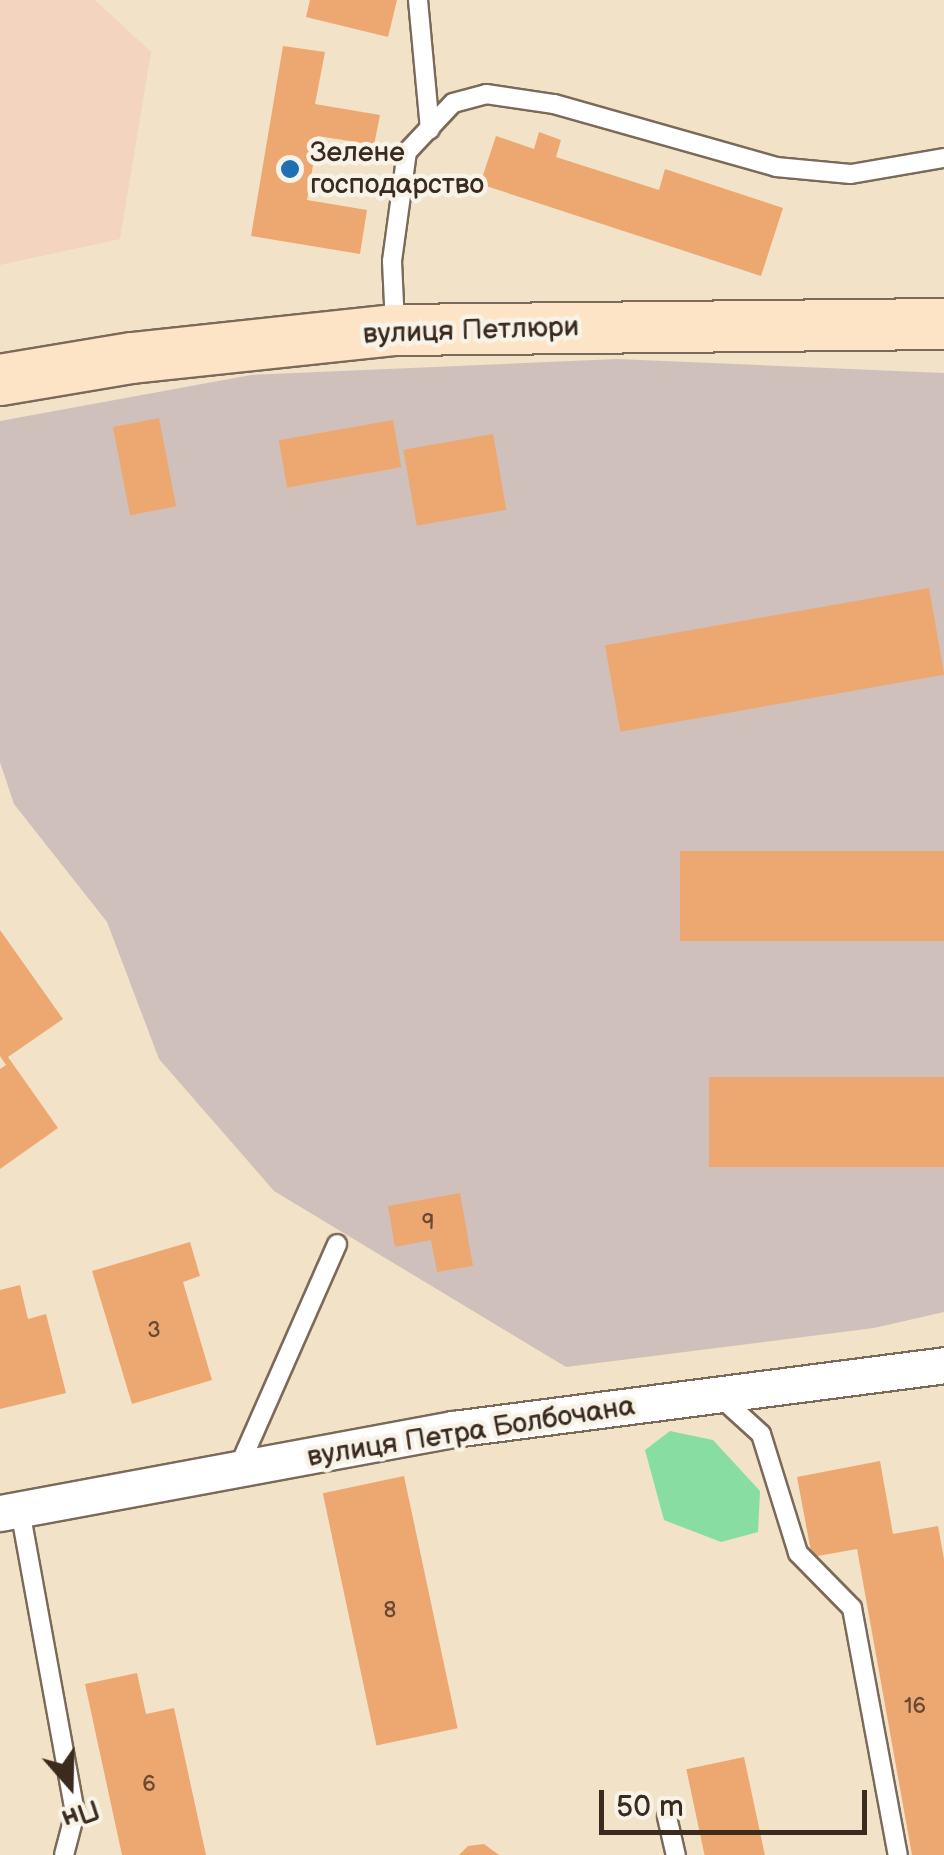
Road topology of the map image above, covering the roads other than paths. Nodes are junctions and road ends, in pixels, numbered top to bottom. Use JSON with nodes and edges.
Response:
{"nodes":[{"id":1,"x":418,"y":0,"type":"edge"},
{"id":2,"x":430,"y":129,"type":"junction"},
{"id":3,"x":944,"y":158,"type":"edge"},
{"id":4,"x":944,"y":324,"type":"edge"},
{"id":5,"x":396,"y":330,"type":"junction"},
{"id":6,"x":0,"y":380,"type":"edge"},
{"id":7,"x":337,"y":1244,"type":"dead end"},
{"id":8,"x":944,"y":1364,"type":"edge"},
{"id":9,"x":718,"y":1395,"type":"junction"},
{"id":10,"x":236,"y":1472,"type":"junction"},
{"id":11,"x":10,"y":1512,"type":"edge"},
{"id":12,"x":668,"y":1817,"type":"dead end"},
{"id":13,"x":64,"y":1855,"type":"edge"},
{"id":14,"x":676,"y":1855,"type":"edge"},
{"id":15,"x":898,"y":1855,"type":"edge"}],
"edges":[{"from":1,"to":2,"type":"lane"},
{"from":2,"to":3,"type":"lane"},
{"from":2,"to":5,"type":"lane"},
{"from":4,"to":5,"type":"main road","name":"вулиця Петлюри"},
{"from":5,"to":6,"type":"main road","name":"вулиця Петлюри"},
{"from":7,"to":10,"type":"lane"},
{"from":8,"to":9,"type":"street","name":"вулиця Петра Болбочана"},
{"from":9,"to":10,"type":"street","name":"вулиця Петра Болбочана"},
{"from":9,"to":15,"type":"lane"},
{"from":10,"to":11,"type":"street","name":"вулиця Петра Болбочана"},
{"from":11,"to":13,"type":"lane"},
{"from":12,"to":14,"type":"lane"}]}
